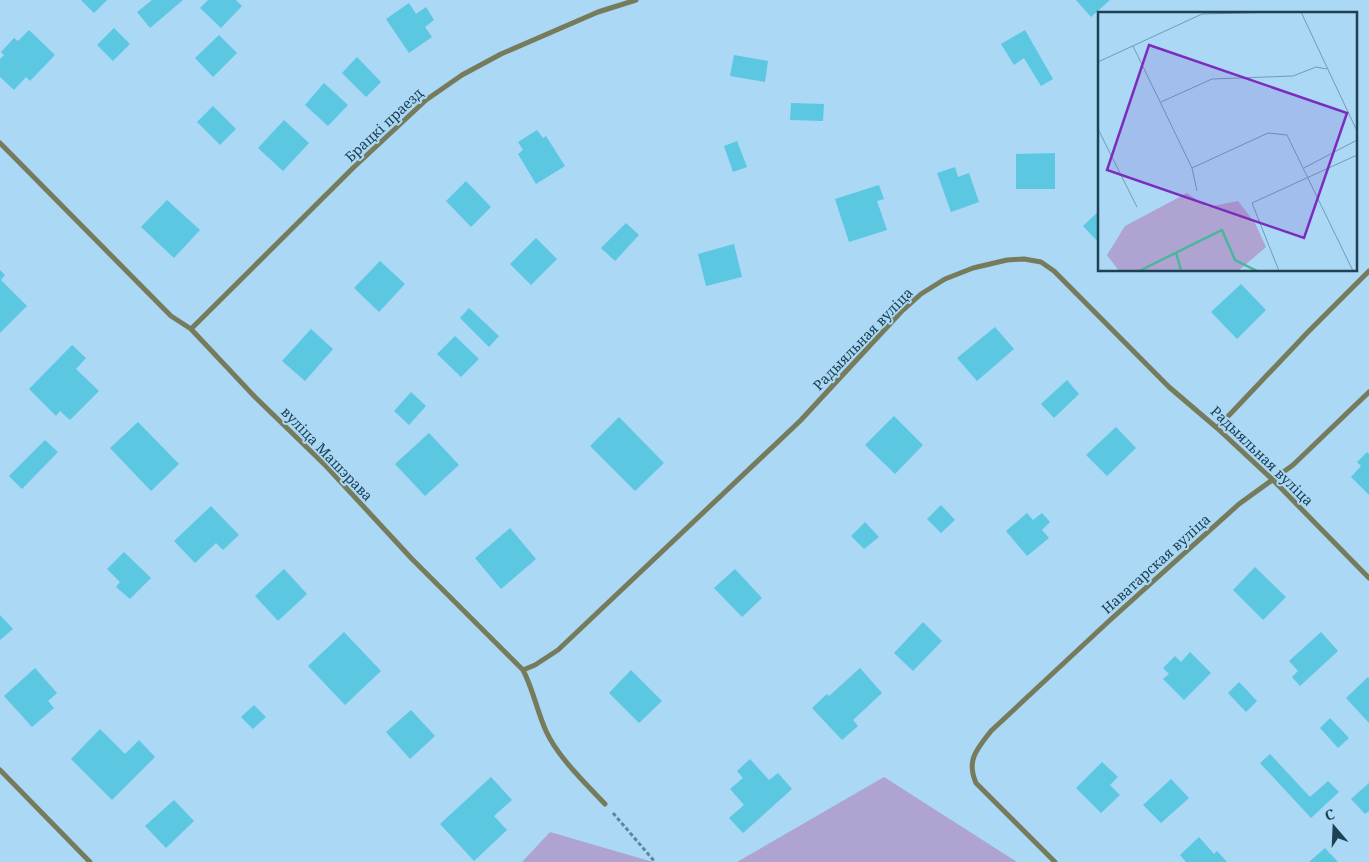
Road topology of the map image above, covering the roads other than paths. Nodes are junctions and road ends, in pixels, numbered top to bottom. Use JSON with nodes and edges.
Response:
{"nodes":[{"id":1,"x":636,"y":0,"type":"edge"},
{"id":2,"x":0,"y":143,"type":"edge"},
{"id":3,"x":1369,"y":271,"type":"edge"},
{"id":4,"x":190,"y":329,"type":"junction"},
{"id":5,"x":1369,"y":392,"type":"edge"},
{"id":6,"x":1217,"y":428,"type":"junction"},
{"id":7,"x":1274,"y":481,"type":"junction"},
{"id":8,"x":1369,"y":578,"type":"edge"},
{"id":9,"x":522,"y":670,"type":"junction"},
{"id":10,"x":0,"y":770,"type":"edge"},
{"id":11,"x":605,"y":804,"type":"road end"},
{"id":12,"x":90,"y":862,"type":"edge"},
{"id":13,"x":1055,"y":862,"type":"edge"}],
"edges":[{"from":1,"to":4,"type":"street","name":"Брацкі праезд"},
{"from":2,"to":4,"type":"street","name":"вуліца Машэрава"},
{"from":3,"to":6,"type":"street"},
{"from":4,"to":9,"type":"street","name":"вуліца Машэрава"},
{"from":5,"to":7,"type":"street","name":"Наватарская вуліца"},
{"from":6,"to":7,"type":"street","name":"Радыяльная вуліца"},
{"from":6,"to":9,"type":"street","name":"Радыяльная вуліца"},
{"from":7,"to":8,"type":"street","name":"Радыяльная вуліца"},
{"from":7,"to":13,"type":"street","name":"Наватарская вуліца"},
{"from":9,"to":11,"type":"street","name":"вуліца Машэрава"},
{"from":10,"to":12,"type":"street"}]}
